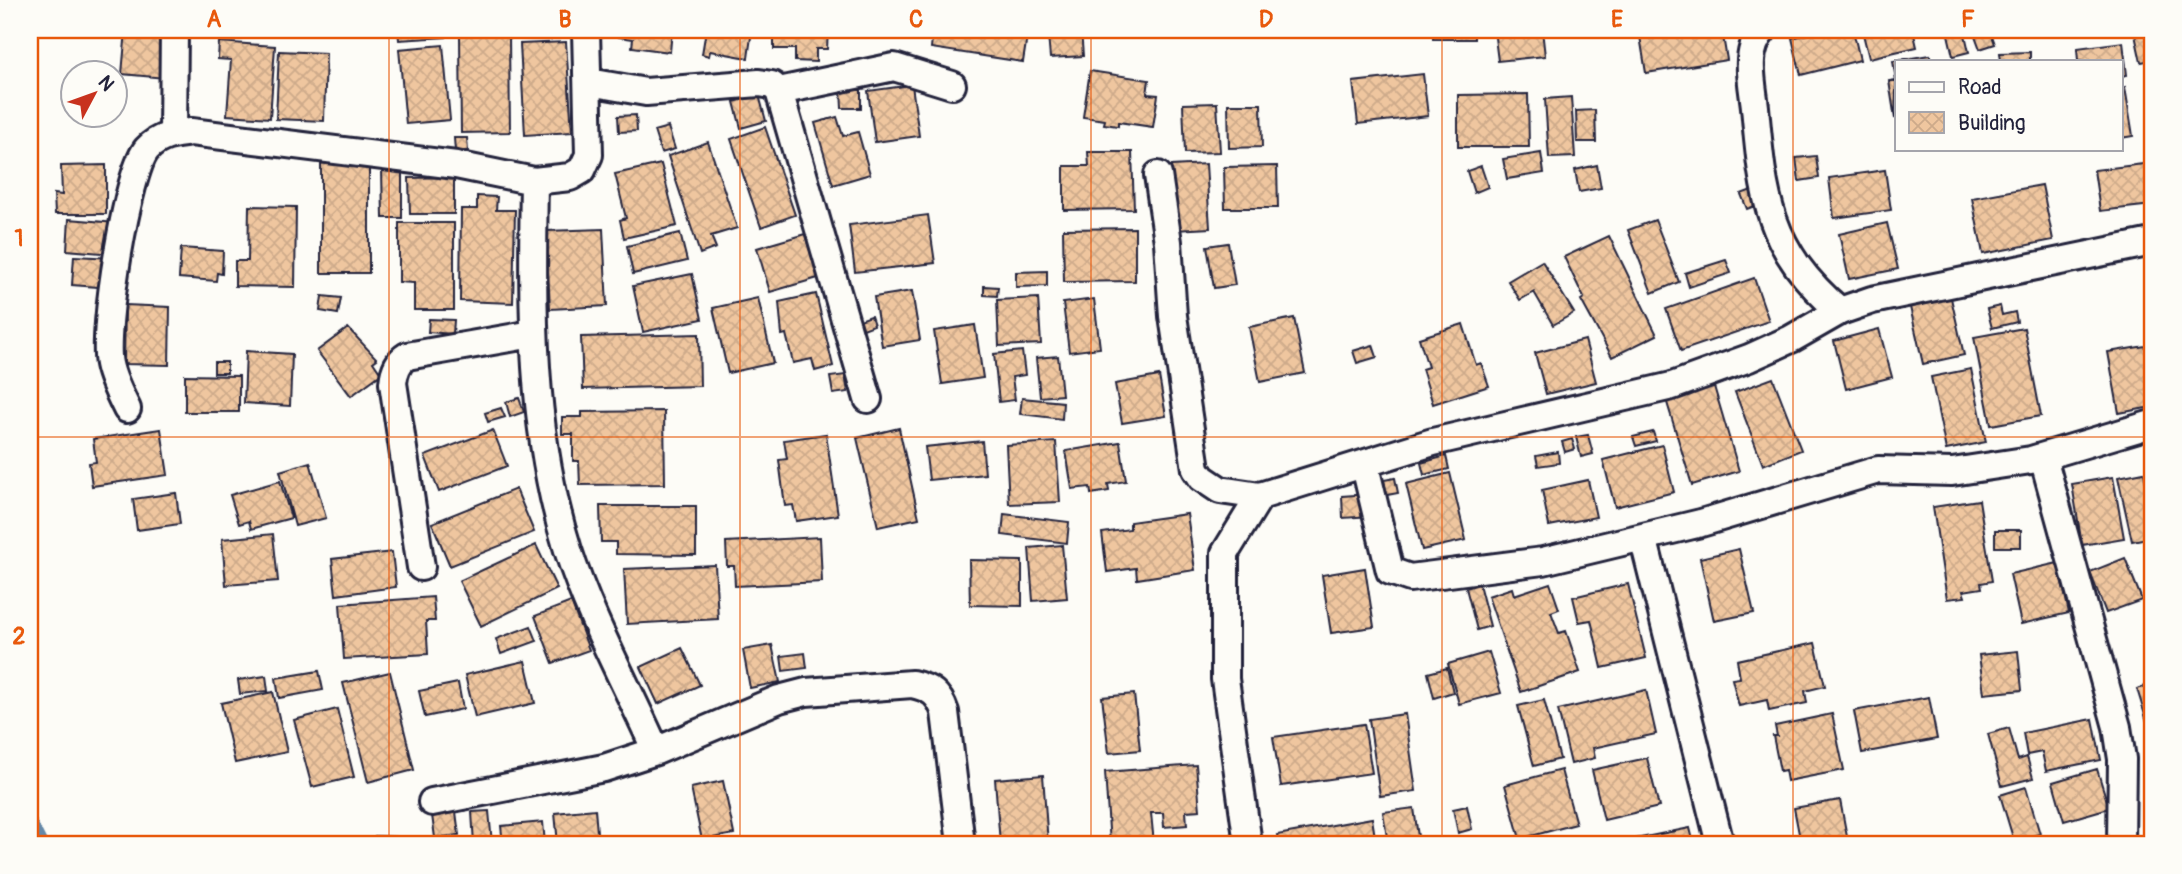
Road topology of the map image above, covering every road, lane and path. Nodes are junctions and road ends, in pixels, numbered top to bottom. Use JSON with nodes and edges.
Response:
{"nodes":[{"id":1,"x":174,"y":30,"type":"edge"},
{"id":2,"x":586,"y":30,"type":"edge"},
{"id":3,"x":1759,"y":31,"type":"edge"},
{"id":4,"x":589,"y":82,"type":"junction"},
{"id":5,"x":952,"y":85,"type":"dead end"},
{"id":6,"x":779,"y":91,"type":"junction"},
{"id":7,"x":173,"y":134,"type":"junction"},
{"id":8,"x":1158,"y":175,"type":"dead end"},
{"id":9,"x":534,"y":181,"type":"junction"},
{"id":10,"x":2152,"y":242,"type":"edge"},
{"id":11,"x":1840,"y":311,"type":"junction"},
{"id":12,"x":533,"y":334,"type":"junction"},
{"id":13,"x":868,"y":399,"type":"dead end"},
{"id":14,"x":127,"y":409,"type":"dead end"},
{"id":15,"x":2152,"y":424,"type":"edge"},
{"id":16,"x":2043,"y":457,"type":"junction"},
{"id":17,"x":1365,"y":466,"type":"junction"},
{"id":18,"x":1260,"y":496,"type":"junction"},
{"id":19,"x":1643,"y":537,"type":"junction"},
{"id":20,"x":421,"y":567,"type":"dead end"},
{"id":21,"x":656,"y":751,"type":"junction"},
{"id":22,"x":432,"y":802,"type":"dead end"},
{"id":23,"x":961,"y":844,"type":"edge"},
{"id":24,"x":1248,"y":844,"type":"edge"},
{"id":25,"x":1720,"y":844,"type":"edge"},
{"id":26,"x":2121,"y":844,"type":"edge"}],
"edges":[{"from":1,"to":7,"type":"street"},
{"from":2,"to":4,"type":"street"},
{"from":3,"to":11,"type":"street"},
{"from":4,"to":6,"type":"street"},
{"from":4,"to":9,"type":"street"},
{"from":5,"to":6,"type":"street"},
{"from":6,"to":13,"type":"street"},
{"from":7,"to":9,"type":"street"},
{"from":7,"to":14,"type":"street"},
{"from":8,"to":18,"type":"street"},
{"from":9,"to":12,"type":"street"},
{"from":10,"to":11,"type":"street"},
{"from":11,"to":17,"type":"street"},
{"from":12,"to":20,"type":"street"},
{"from":12,"to":21,"type":"street"},
{"from":15,"to":16,"type":"street"},
{"from":16,"to":19,"type":"street"},
{"from":16,"to":26,"type":"street"},
{"from":17,"to":18,"type":"street"},
{"from":17,"to":19,"type":"street"},
{"from":18,"to":24,"type":"street"},
{"from":19,"to":25,"type":"street"},
{"from":21,"to":22,"type":"street"},
{"from":21,"to":23,"type":"street"}]}
